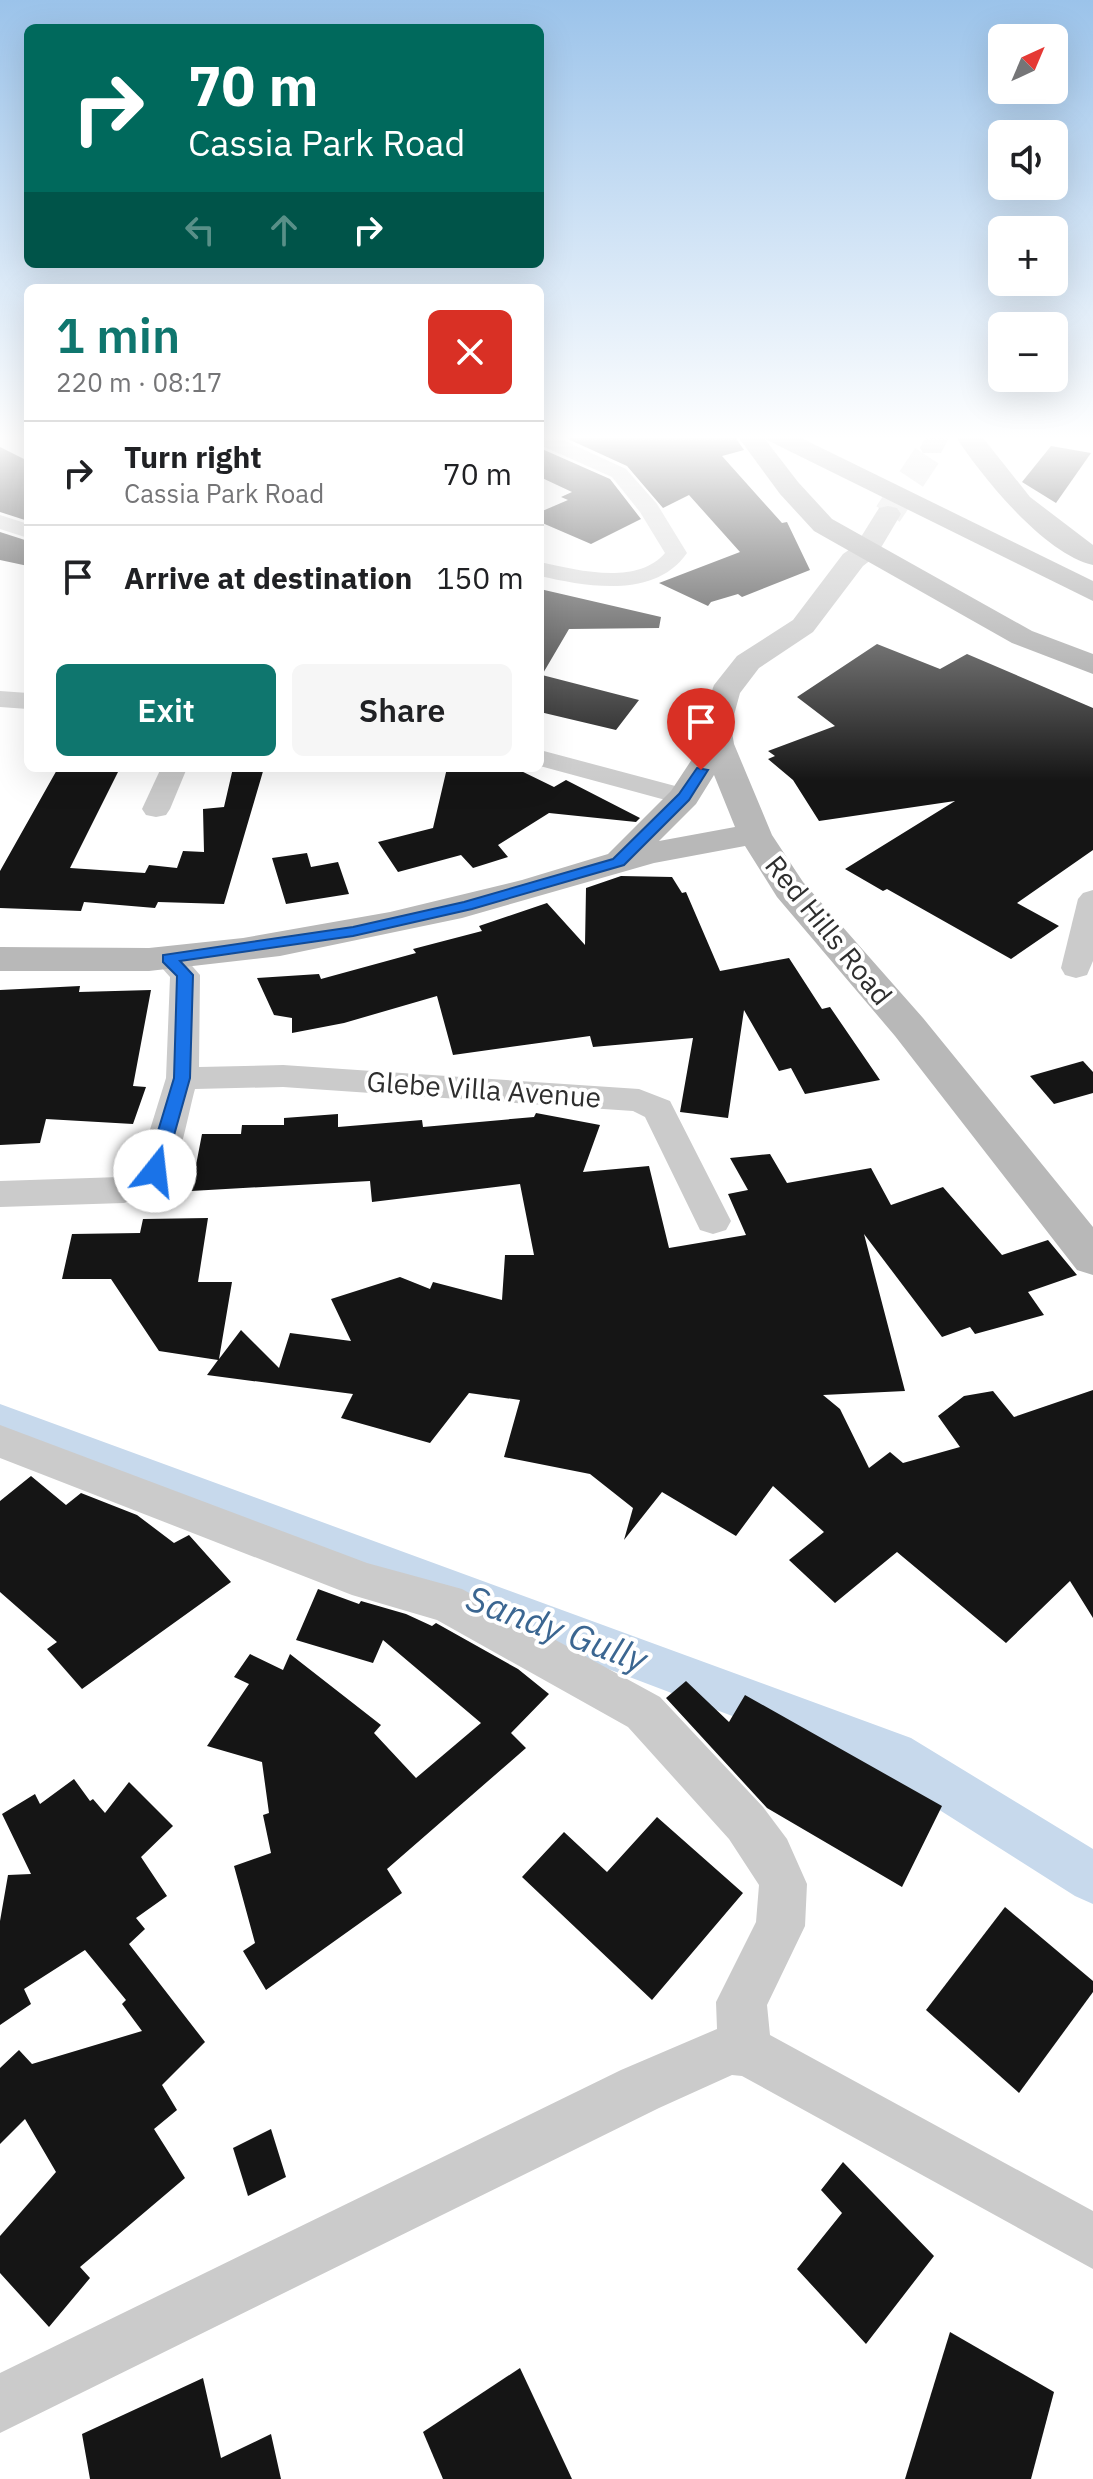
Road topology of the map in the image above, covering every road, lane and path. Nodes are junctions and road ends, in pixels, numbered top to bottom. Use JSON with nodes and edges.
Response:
{"nodes":[{"id":1,"x":674,"y":550,"type":"edge"},
{"id":2,"x":866,"y":550,"type":"joint"},
{"id":3,"x":1006,"y":550,"type":"edge"},
{"id":4,"x":1073,"y":550,"type":"edge"},
{"id":5,"x":1093,"y":559,"type":"edge"},
{"id":6,"x":544,"y":570,"type":"edge"},
{"id":7,"x":1093,"y":592,"type":"edge"},
{"id":8,"x":1093,"y":665,"type":"edge"},
{"id":9,"x":0,"y":699,"type":"edge"},
{"id":10,"x":24,"y":701,"type":"edge"},
{"id":11,"x":718,"y":744,"type":"junction"},
{"id":12,"x":544,"y":759,"type":"edge"},
{"id":13,"x":172,"y":772,"type":"edge"},
{"id":14,"x":738,"y":791,"type":"junction"},
{"id":15,"x":684,"y":797,"type":"junction"},
{"id":16,"x":156,"y":809,"type":"dead end"},
{"id":17,"x":755,"y":835,"type":"junction"},
{"id":18,"x":710,"y":838,"type":"junction"},
{"id":19,"x":619,"y":862,"type":"junction"},
{"id":20,"x":1093,"y":899,"type":"edge"},
{"id":21,"x":168,"y":958,"type":"junction"},
{"id":22,"x":0,"y":959,"type":"edge"},
{"id":23,"x":1076,"y":968,"type":"dead end"},
{"id":24,"x":182,"y":1078,"type":"junction"},
{"id":25,"x":0,"y":1194,"type":"edge"},
{"id":26,"x":713,"y":1221,"type":"dead end"},
{"id":27,"x":1093,"y":1258,"type":"edge"},
{"id":28,"x":0,"y":1441,"type":"edge"},
{"id":29,"x":748,"y":2051,"type":"junction"},
{"id":30,"x":1093,"y":2241,"type":"edge"},
{"id":31,"x":0,"y":2404,"type":"edge"}],
"edges":[{"from":1,"to":6,"type":"street"},
{"from":2,"to":8,"type":"highway"},
{"from":2,"to":11,"type":"main road","name":"Red Hills Road"},
{"from":3,"to":7,"type":"highway"},
{"from":4,"to":5,"type":"highway"},
{"from":9,"to":10,"type":"street"},
{"from":11,"to":14,"type":"main road","name":"Red Hills Road"},
{"from":11,"to":15,"type":"main road"},
{"from":12,"to":15,"type":"street"},
{"from":13,"to":16,"type":"street"},
{"from":14,"to":15,"type":"main road"},
{"from":14,"to":17,"type":"main road","name":"Red Hills Road"},
{"from":15,"to":18,"type":"main road"},
{"from":15,"to":19,"type":"main road"},
{"from":17,"to":18,"type":"main road"},
{"from":17,"to":27,"type":"main road","name":"Red Hills Road"},
{"from":18,"to":19,"type":"main road"},
{"from":19,"to":21,"type":"main road"},
{"from":20,"to":23,"type":"street"},
{"from":21,"to":22,"type":"main road"},
{"from":21,"to":24,"type":"street"},
{"from":24,"to":25,"type":"street"},
{"from":24,"to":26,"type":"street","name":"Glebe Villa Avenue"},
{"from":28,"to":29,"type":"street"},
{"from":29,"to":30,"type":"street"},
{"from":29,"to":31,"type":"street"}]}
